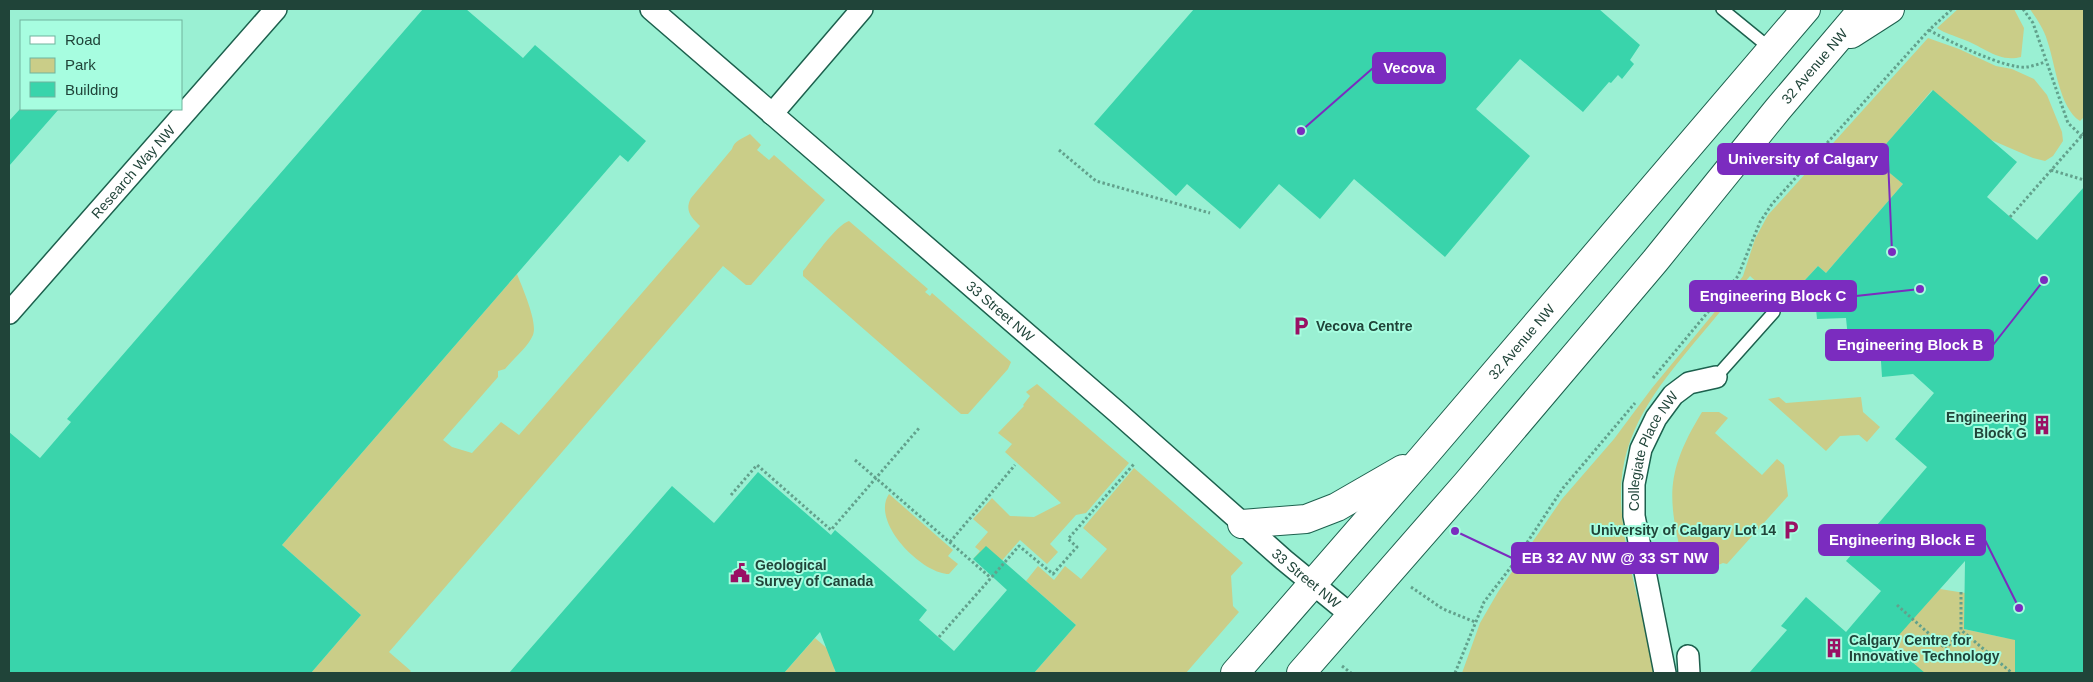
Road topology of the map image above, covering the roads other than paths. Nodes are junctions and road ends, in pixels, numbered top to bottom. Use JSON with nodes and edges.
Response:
{"nodes":[{"id":1,"x":276,"y":9,"type":"edge"},
{"id":2,"x":651,"y":9,"type":"edge"},
{"id":3,"x":862,"y":9,"type":"edge"},
{"id":4,"x":1722,"y":9,"type":"edge"},
{"id":5,"x":1806,"y":9,"type":"edge"},
{"id":6,"x":1863,"y":9,"type":"edge"},
{"id":7,"x":1890,"y":9,"type":"edge"},
{"id":8,"x":1830,"y":46,"type":"junction"},
{"id":9,"x":1772,"y":49,"type":"junction"},
{"id":10,"x":772,"y":114,"type":"junction"},
{"id":11,"x":1774,"y":312,"type":"dead end"},
{"id":12,"x":9,"y":313,"type":"edge"},
{"id":13,"x":1716,"y":377,"type":"joint"},
{"id":14,"x":1423,"y":457,"type":"junction"},
{"id":15,"x":1242,"y":524,"type":"junction"},
{"id":16,"x":1312,"y":583,"type":"junction"},
{"id":17,"x":1351,"y":615,"type":"junction"},
{"id":18,"x":1235,"y":673,"type":"edge"},
{"id":19,"x":1302,"y":673,"type":"edge"},
{"id":20,"x":1665,"y":673,"type":"edge"}],
"edges":[{"from":1,"to":12,"type":"street","name":"Research Way NW"},
{"from":2,"to":10,"type":"street","name":"33 Street NW"},
{"from":3,"to":10,"type":"street"},
{"from":4,"to":9,"type":"lane"},
{"from":5,"to":9,"type":"main road","name":"32 Avenue NW"},
{"from":6,"to":8,"type":"main road","name":"32 Avenue NW"},
{"from":7,"to":8,"type":"main road"},
{"from":8,"to":17,"type":"main road","name":"32 Avenue NW"},
{"from":9,"to":14,"type":"main road","name":"32 Avenue NW"},
{"from":10,"to":15,"type":"street","name":"33 Street NW"},
{"from":11,"to":13,"type":"lane"},
{"from":13,"to":20,"type":"street","name":"Collegiate Place NW"},
{"from":14,"to":15,"type":"main road"},
{"from":14,"to":16,"type":"main road","name":"32 Avenue NW"},
{"from":15,"to":16,"type":"street","name":"33 Street NW"},
{"from":16,"to":17,"type":"street","name":"33 Street NW"},
{"from":16,"to":18,"type":"main road","name":"32 Avenue NW"},
{"from":17,"to":19,"type":"main road","name":"32 Avenue NW"}]}
